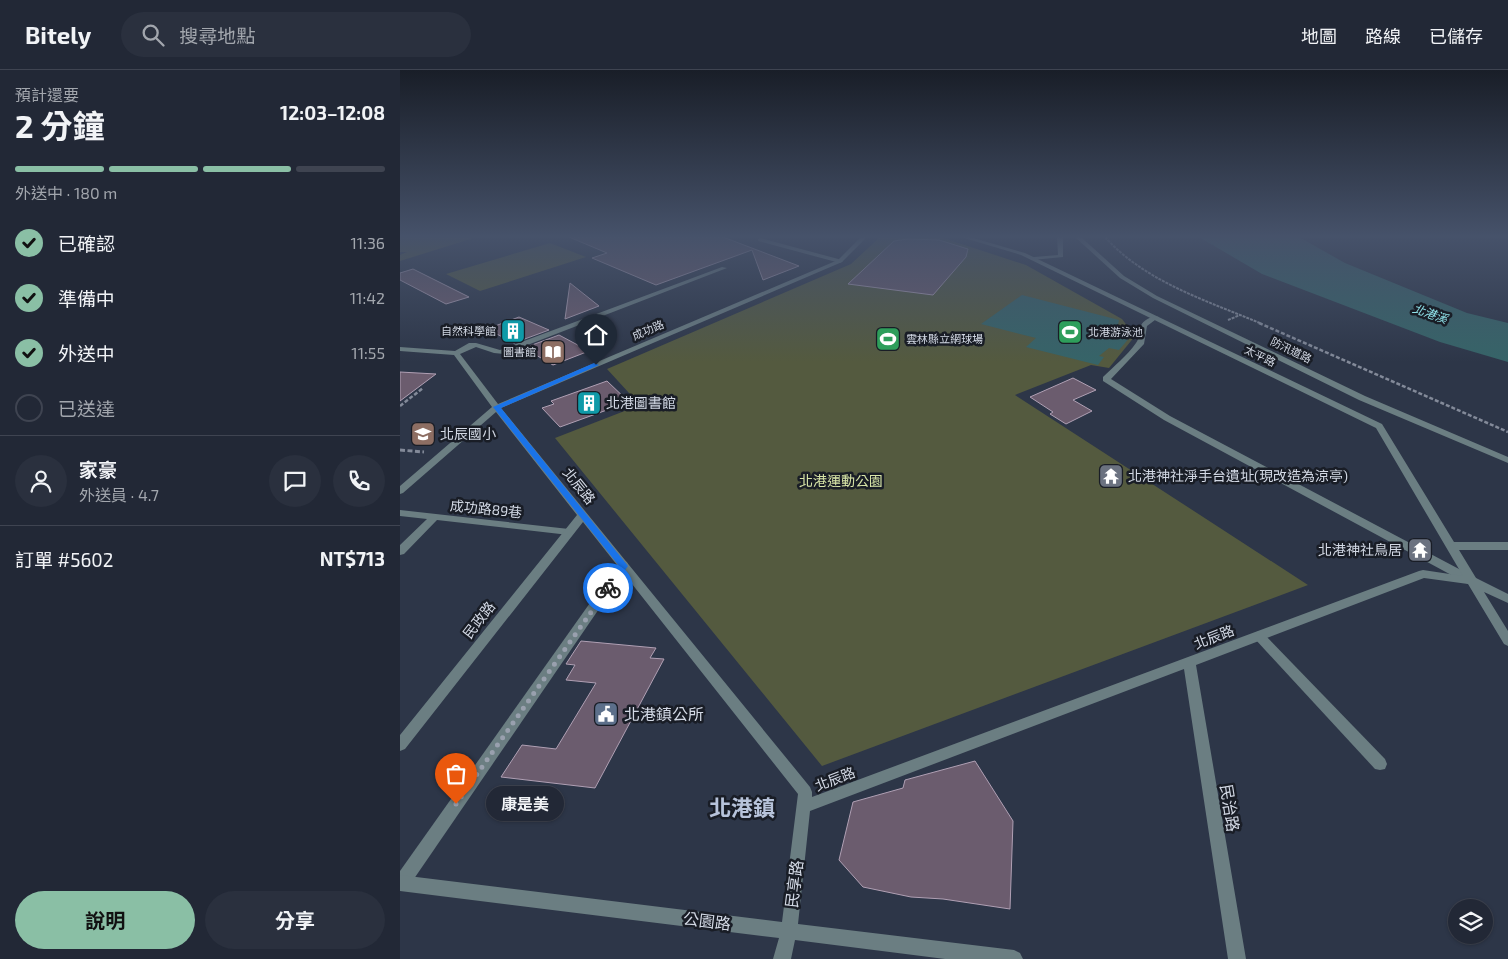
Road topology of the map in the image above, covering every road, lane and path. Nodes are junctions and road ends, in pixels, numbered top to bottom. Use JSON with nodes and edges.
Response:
{"nodes":[{"id":1,"x":696,"y":278,"type":"edge"},
{"id":2,"x":799,"y":278,"type":"edge"},
{"id":3,"x":1075,"y":278,"type":"edge"},
{"id":4,"x":1124,"y":278,"type":"edge"},
{"id":5,"x":1159,"y":278,"type":"edge"},
{"id":6,"x":1241,"y":315,"type":"junction"},
{"id":7,"x":1156,"y":317,"type":"junction"},
{"id":8,"x":1222,"y":322,"type":"dead end"},
{"id":9,"x":400,"y":349,"type":"edge"},
{"id":10,"x":456,"y":353,"type":"junction"},
{"id":11,"x":423,"y":388,"type":"dead end"},
{"id":12,"x":400,"y":406,"type":"edge"},
{"id":13,"x":496,"y":407,"type":"junction"},
{"id":14,"x":1508,"y":432,"type":"edge"},
{"id":15,"x":400,"y":450,"type":"edge"},
{"id":16,"x":424,"y":452,"type":"dead end"},
{"id":17,"x":1508,"y":460,"type":"edge"},
{"id":18,"x":400,"y":491,"type":"edge"},
{"id":19,"x":400,"y":513,"type":"edge"},
{"id":20,"x":583,"y":515,"type":"junction"},
{"id":21,"x":435,"y":517,"type":"junction"},
{"id":22,"x":569,"y":532,"type":"junction"},
{"id":23,"x":1452,"y":546,"type":"junction"},
{"id":24,"x":1508,"y":546,"type":"edge"},
{"id":25,"x":400,"y":551,"type":"edge"},
{"id":26,"x":623,"y":566,"type":"junction"},
{"id":27,"x":1472,"y":581,"type":"junction"},
{"id":28,"x":1508,"y":599,"type":"edge"},
{"id":29,"x":1259,"y":636,"type":"junction"},
{"id":30,"x":1508,"y":641,"type":"edge"},
{"id":31,"x":1189,"y":662,"type":"junction"},
{"id":32,"x":400,"y":744,"type":"edge"},
{"id":33,"x":1380,"y":764,"type":"dead end"},
{"id":34,"x":804,"y":807,"type":"junction"},
{"id":35,"x":400,"y":883,"type":"edge"},
{"id":36,"x":789,"y":930,"type":"junction"},
{"id":37,"x":782,"y":959,"type":"edge"},
{"id":38,"x":1014,"y":959,"type":"edge"},
{"id":39,"x":1237,"y":959,"type":"edge"}],
"edges":[{"from":1,"to":10,"type":"street"},
{"from":2,"to":13,"type":"street","name":"成功路"},
{"from":3,"to":7,"type":"street","name":"太平路"},
{"from":4,"to":17,"type":"street","name":"防汛道路"},
{"from":5,"to":6,"type":"path"},
{"from":6,"to":8,"type":"path"},
{"from":6,"to":14,"type":"path"},
{"from":7,"to":23,"type":"street","name":"太平路"},
{"from":7,"to":27,"type":"street"},
{"from":9,"to":10,"type":"street"},
{"from":10,"to":13,"type":"street","name":"北辰路"},
{"from":11,"to":12,"type":"path"},
{"from":13,"to":18,"type":"street","name":"成功路"},
{"from":13,"to":20,"type":"street","name":"北辰路"},
{"from":15,"to":16,"type":"path"},
{"from":19,"to":21,"type":"street","name":"成功路89巷"},
{"from":20,"to":22,"type":"street","name":"民政路"},
{"from":20,"to":26,"type":"street","name":"北辰路"},
{"from":21,"to":22,"type":"street","name":"成功路89巷"},
{"from":21,"to":25,"type":"street"},
{"from":22,"to":32,"type":"street","name":"民政路"},
{"from":23,"to":24,"type":"street"},
{"from":23,"to":27,"type":"street","name":"太平路"},
{"from":26,"to":34,"type":"street","name":"北辰路"},
{"from":26,"to":35,"type":"street"},
{"from":27,"to":28,"type":"street"},
{"from":27,"to":29,"type":"street","name":"北辰路"},
{"from":27,"to":30,"type":"street","name":"太平路"},
{"from":29,"to":31,"type":"street","name":"北辰路"},
{"from":29,"to":33,"type":"street"},
{"from":31,"to":34,"type":"street","name":"北辰路"},
{"from":31,"to":39,"type":"street","name":"民治路"},
{"from":34,"to":36,"type":"street","name":"民享路"},
{"from":35,"to":36,"type":"street","name":"公園路"},
{"from":36,"to":37,"type":"street","name":"民享路"},
{"from":36,"to":38,"type":"street","name":"公園路"}]}
